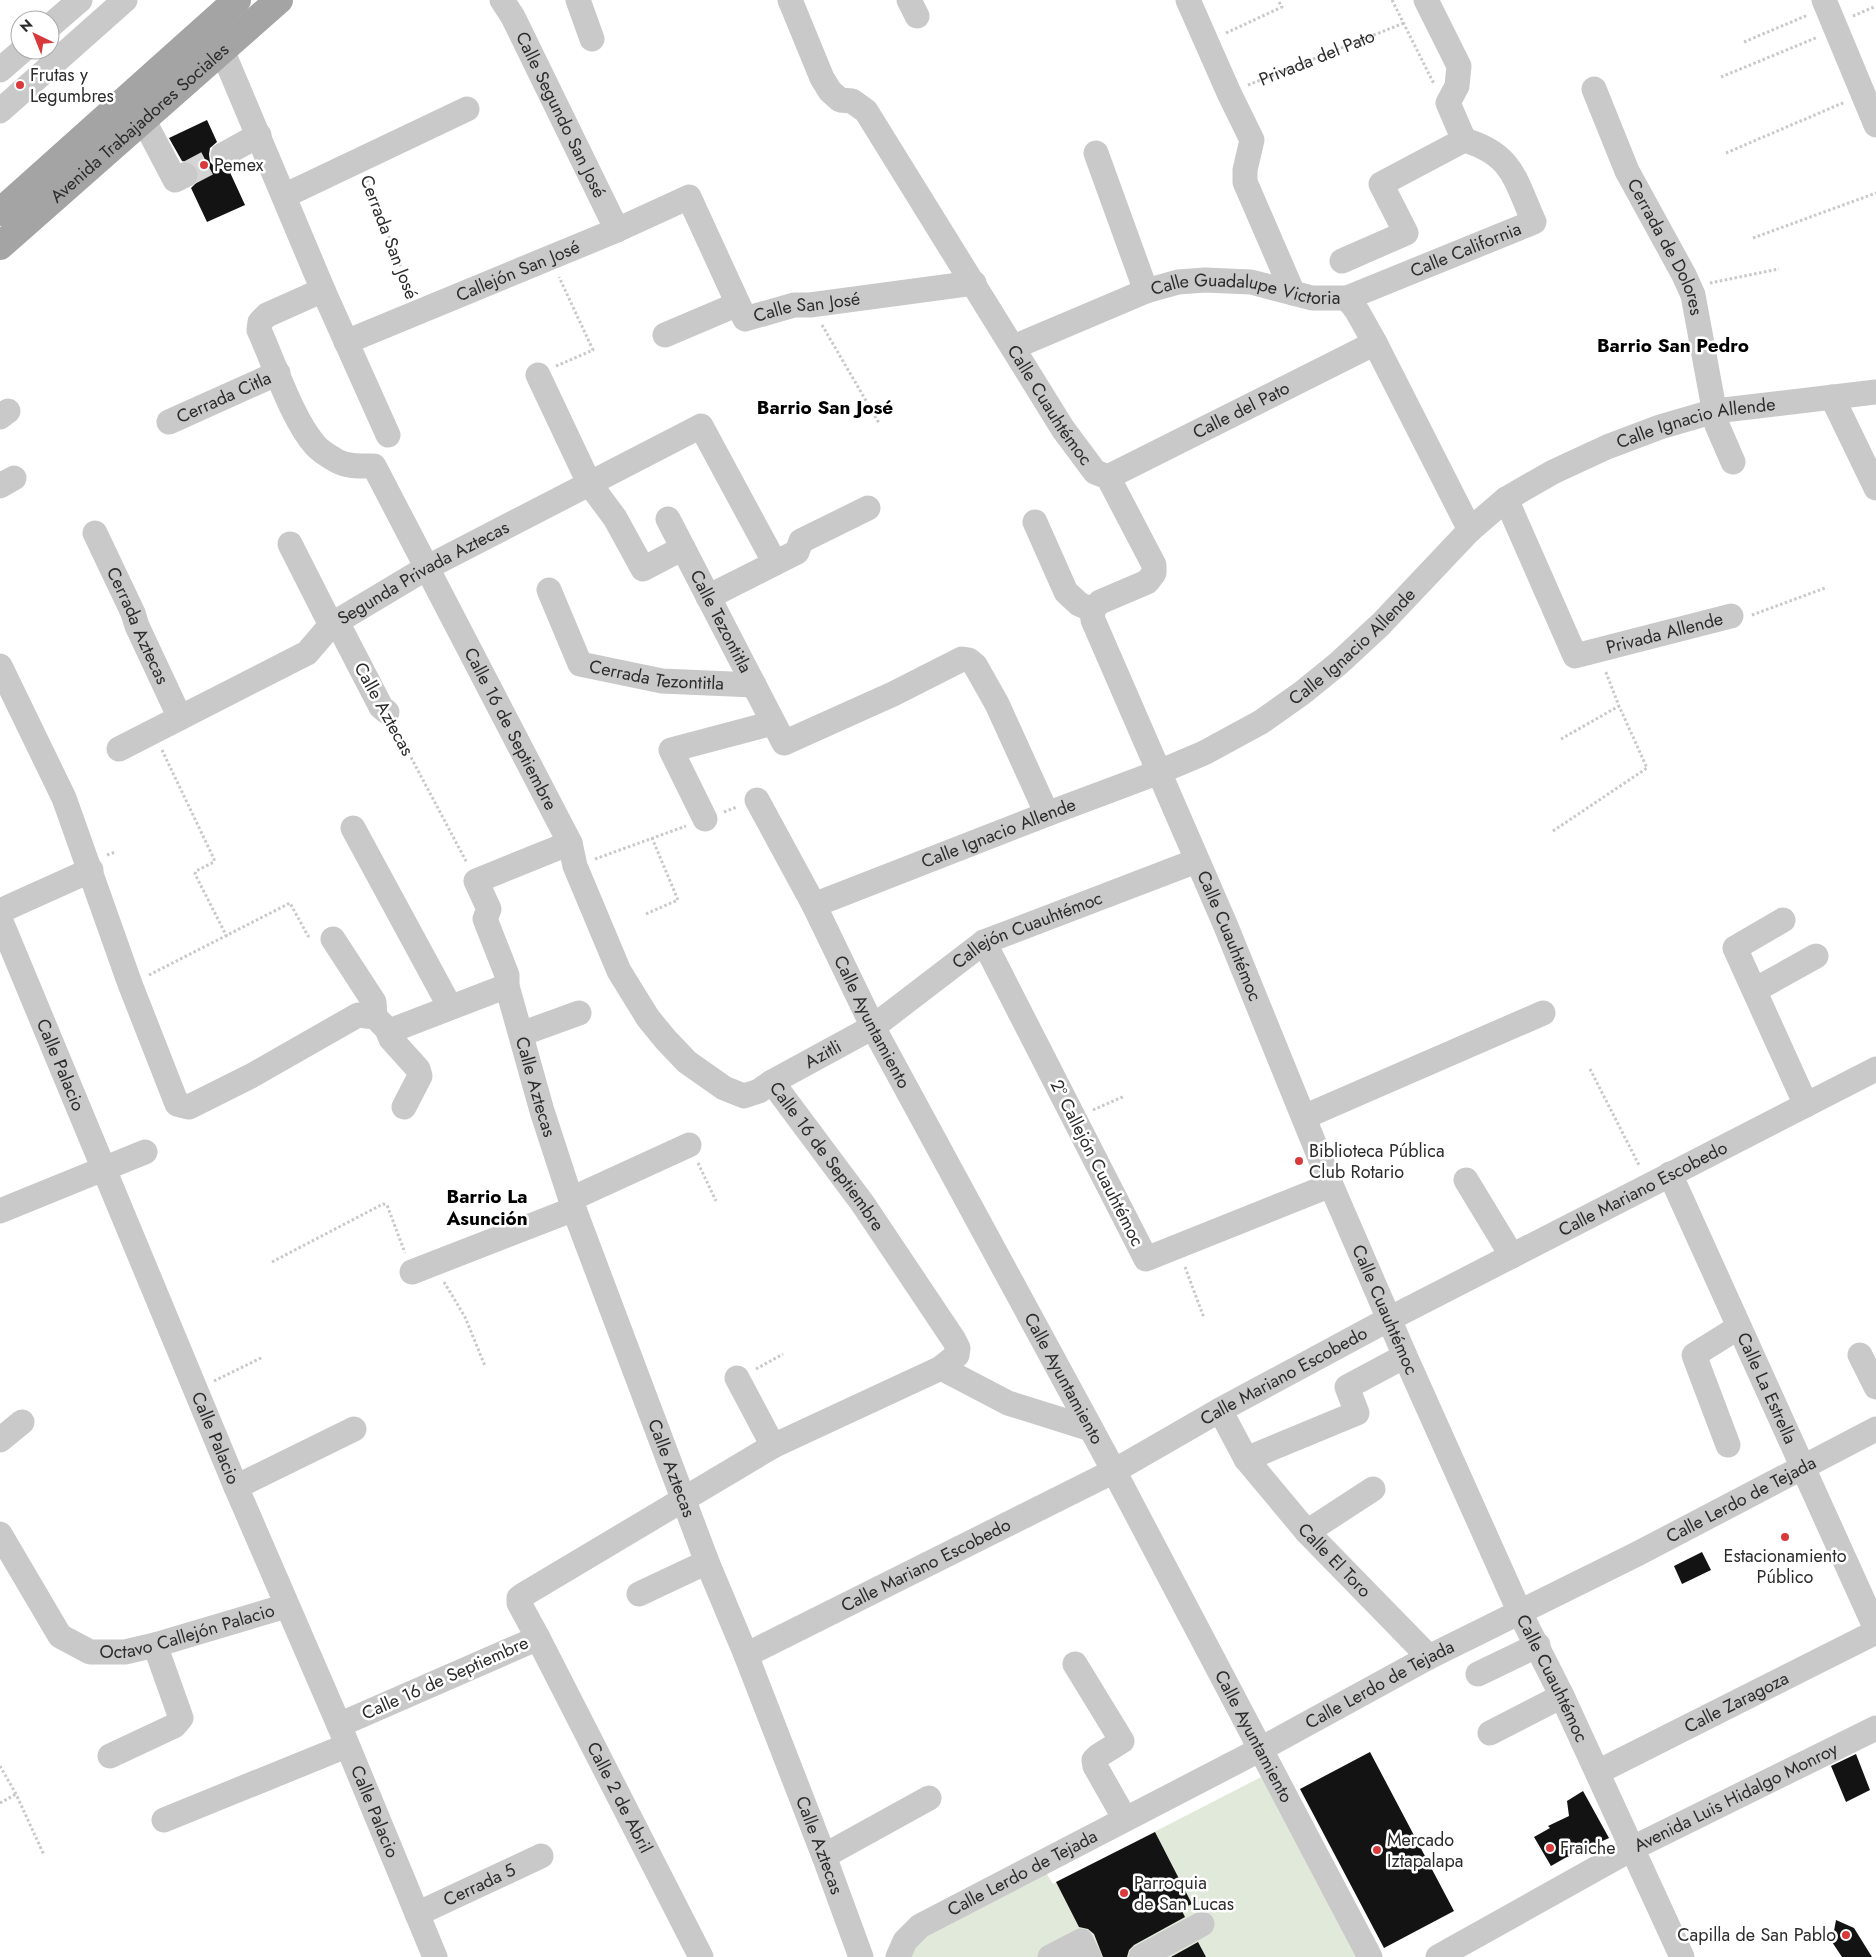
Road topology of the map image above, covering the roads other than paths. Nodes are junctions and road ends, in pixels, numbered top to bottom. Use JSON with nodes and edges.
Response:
{"nodes":[{"id":1,"x":80,"y":0,"type":"edge"},
{"id":2,"x":125,"y":0,"type":"edge"},
{"id":3,"x":237,"y":0,"type":"edge"},
{"id":4,"x":279,"y":0,"type":"edge"},
{"id":5,"x":502,"y":0,"type":"edge"},
{"id":6,"x":578,"y":0,"type":"edge"},
{"id":7,"x":790,"y":0,"type":"edge"},
{"id":8,"x":1188,"y":0,"type":"edge"},
{"id":9,"x":1426,"y":0,"type":"edge"},
{"id":10,"x":1825,"y":4,"type":"edge"},
{"id":11,"x":60,"y":17,"type":"edge"},
{"id":12,"x":592,"y":39,"type":"dead end"},
{"id":13,"x":222,"y":50,"type":"junction"},
{"id":14,"x":12,"y":60,"type":"edge"},
{"id":15,"x":0,"y":70,"type":"edge"},
{"id":16,"x":1594,"y":89,"type":"dead end"},
{"id":17,"x":467,"y":109,"type":"dead end"},
{"id":18,"x":0,"y":111,"type":"edge"},
{"id":19,"x":143,"y":119,"type":"junction"},
{"id":20,"x":1876,"y":125,"type":"edge"},
{"id":21,"x":258,"y":135,"type":"junction"},
{"id":22,"x":1464,"y":140,"type":"junction"},
{"id":23,"x":1096,"y":153,"type":"dead end"},
{"id":24,"x":223,"y":155,"type":"tunnel mouth"},
{"id":25,"x":185,"y":175,"type":"dead end"},
{"id":26,"x":284,"y":196,"type":"junction"},
{"id":27,"x":689,"y":197,"type":"joint"},
{"id":28,"x":0,"y":212,"type":"edge"},
{"id":29,"x":617,"y":230,"type":"junction"},
{"id":30,"x":0,"y":246,"type":"edge"},
{"id":31,"x":1342,"y":261,"type":"dead end"},
{"id":32,"x":974,"y":283,"type":"junction"},
{"id":33,"x":323,"y":290,"type":"junction"},
{"id":34,"x":1146,"y":291,"type":"junction"},
{"id":35,"x":1293,"y":293,"type":"junction"},
{"id":36,"x":1347,"y":298,"type":"junction"},
{"id":37,"x":738,"y":304,"type":"junction"},
{"id":38,"x":665,"y":335,"type":"dead end"},
{"id":39,"x":346,"y":342,"type":"junction"},
{"id":40,"x":1375,"y":343,"type":"junction"},
{"id":41,"x":1014,"y":347,"type":"junction"},
{"id":42,"x":278,"y":373,"type":"junction"},
{"id":43,"x":538,"y":375,"type":"road end"},
{"id":44,"x":1876,"y":392,"type":"edge"},
{"id":45,"x":1832,"y":397,"type":"junction"},
{"id":46,"x":1715,"y":411,"type":"junction"},
{"id":47,"x":169,"y":422,"type":"dead end"},
{"id":48,"x":388,"y":435,"type":"dead end"},
{"id":49,"x":1733,"y":462,"type":"dead end"},
{"id":50,"x":1108,"y":477,"type":"junction"},
{"id":51,"x":588,"y":483,"type":"junction"},
{"id":52,"x":1876,"y":488,"type":"edge"},
{"id":53,"x":1506,"y":499,"type":"junction"},
{"id":54,"x":868,"y":508,"type":"dead end"},
{"id":55,"x":668,"y":519,"type":"dead end"},
{"id":56,"x":1035,"y":522,"type":"dead end"},
{"id":57,"x":1470,"y":530,"type":"junction"},
{"id":58,"x":95,"y":533,"type":"dead end"},
{"id":59,"x":290,"y":544,"type":"dead end"},
{"id":60,"x":683,"y":548,"type":"junction"},
{"id":61,"x":775,"y":563,"type":"junction"},
{"id":62,"x":428,"y":567,"type":"junction"},
{"id":63,"x":549,"y":590,"type":"dead end"},
{"id":64,"x":708,"y":596,"type":"junction"},
{"id":65,"x":1092,"y":610,"type":"junction"},
{"id":66,"x":1731,"y":616,"type":"road end"},
{"id":67,"x":334,"y":624,"type":"junction"},
{"id":68,"x":0,"y":666,"type":"edge"},
{"id":69,"x":754,"y":685,"type":"junction"},
{"id":70,"x":387,"y":712,"type":"road end"},
{"id":71,"x":180,"y":718,"type":"junction"},
{"id":72,"x":773,"y":723,"type":"junction"},
{"id":73,"x":119,"y":749,"type":"dead end"},
{"id":74,"x":1159,"y":772,"type":"junction"},
{"id":75,"x":757,"y":800,"type":"road end"},
{"id":76,"x":1047,"y":814,"type":"junction"},
{"id":77,"x":705,"y":819,"type":"road end"},
{"id":78,"x":353,"y":828,"type":"dead end"},
{"id":79,"x":573,"y":854,"type":"junction"},
{"id":80,"x":1196,"y":861,"type":"junction"},
{"id":81,"x":91,"y":870,"type":"junction"},
{"id":82,"x":814,"y":905,"type":"junction"},
{"id":83,"x":0,"y":911,"type":"edge"},
{"id":84,"x":0,"y":919,"type":"edge"},
{"id":85,"x":1783,"y":920,"type":"dead end"},
{"id":86,"x":333,"y":939,"type":"road end"},
{"id":87,"x":984,"y":942,"type":"junction"},
{"id":88,"x":1816,"y":956,"type":"dead end"},
{"id":89,"x":507,"y":986,"type":"junction"},
{"id":90,"x":1755,"y":990,"type":"junction"},
{"id":91,"x":450,"y":1007,"type":"junction"},
{"id":92,"x":579,"y":1013,"type":"dead end"},
{"id":93,"x":1543,"y":1013,"type":"dead end"},
{"id":94,"x":381,"y":1023,"type":"junction"},
{"id":95,"x":873,"y":1027,"type":"junction"},
{"id":96,"x":521,"y":1034,"type":"junction"},
{"id":97,"x":1876,"y":1069,"type":"edge"},
{"id":98,"x":772,"y":1082,"type":"junction"},
{"id":99,"x":1806,"y":1105,"type":"junction"},
{"id":100,"x":404,"y":1107,"type":"dead end"},
{"id":101,"x":1304,"y":1117,"type":"junction"},
{"id":102,"x":689,"y":1145,"type":"road end"},
{"id":103,"x":145,"y":1152,"type":"dead end"},
{"id":104,"x":105,"y":1168,"type":"junction"},
{"id":105,"x":1660,"y":1179,"type":"junction"},
{"id":106,"x":1466,"y":1180,"type":"dead end"},
{"id":107,"x":1331,"y":1185,"type":"junction"},
{"id":108,"x":572,"y":1204,"type":"junction"},
{"id":109,"x":0,"y":1211,"type":"edge"},
{"id":110,"x":1512,"y":1256,"type":"junction"},
{"id":111,"x":422,"y":1268,"type":"road end"},
{"id":112,"x":1389,"y":1319,"type":"junction"},
{"id":113,"x":1739,"y":1327,"type":"junction"},
{"id":114,"x":1860,"y":1355,"type":"dead end"},
{"id":115,"x":1405,"y":1356,"type":"junction"},
{"id":116,"x":940,"y":1368,"type":"junction"},
{"id":117,"x":737,"y":1378,"type":"road end"},
{"id":118,"x":1876,"y":1387,"type":"edge"},
{"id":119,"x":1220,"y":1410,"type":"junction"},
{"id":120,"x":22,"y":1422,"type":"dead end"},
{"id":121,"x":354,"y":1429,"type":"dead end"},
{"id":122,"x":1091,"y":1429,"type":"junction"},
{"id":123,"x":1876,"y":1429,"type":"edge"},
{"id":124,"x":0,"y":1440,"type":"edge"},
{"id":125,"x":1728,"y":1445,"type":"dead end"},
{"id":126,"x":773,"y":1446,"type":"junction"},
{"id":127,"x":1246,"y":1458,"type":"junction"},
{"id":128,"x":1803,"y":1468,"type":"junction"},
{"id":129,"x":1114,"y":1471,"type":"junction"},
{"id":130,"x":236,"y":1487,"type":"junction"},
{"id":131,"x":1373,"y":1489,"type":"dead end"},
{"id":132,"x":684,"y":1500,"type":"junction"},
{"id":133,"x":1308,"y":1532,"type":"junction"},
{"id":134,"x":0,"y":1534,"type":"edge"},
{"id":135,"x":707,"y":1562,"type":"junction"},
{"id":136,"x":639,"y":1594,"type":"dead end"},
{"id":137,"x":286,"y":1606,"type":"junction"},
{"id":138,"x":1520,"y":1613,"type":"junction"},
{"id":139,"x":1876,"y":1631,"type":"edge"},
{"id":140,"x":538,"y":1638,"type":"junction"},
{"id":141,"x":155,"y":1645,"type":"junction"},
{"id":142,"x":1538,"y":1645,"type":"junction"},
{"id":143,"x":746,"y":1655,"type":"junction"},
{"id":144,"x":1429,"y":1658,"type":"junction"},
{"id":145,"x":1075,"y":1664,"type":"dead end"},
{"id":146,"x":1478,"y":1674,"type":"dead end"},
{"id":147,"x":1562,"y":1696,"type":"junction"},
{"id":148,"x":1876,"y":1728,"type":"edge"},
{"id":149,"x":1490,"y":1733,"type":"dead end"},
{"id":150,"x":342,"y":1735,"type":"junction"},
{"id":151,"x":1261,"y":1749,"type":"junction"},
{"id":152,"x":110,"y":1756,"type":"dead end"},
{"id":153,"x":1598,"y":1772,"type":"junction"},
{"id":154,"x":929,"y":1798,"type":"dead end"},
{"id":155,"x":1125,"y":1819,"type":"junction"},
{"id":156,"x":164,"y":1820,"type":"dead end"},
{"id":157,"x":1633,"y":1848,"type":"junction"},
{"id":158,"x":541,"y":1856,"type":"dead end"},
{"id":159,"x":824,"y":1856,"type":"junction"},
{"id":160,"x":417,"y":1914,"type":"junction"},
{"id":161,"x":1202,"y":1924,"type":"dead end"},
{"id":162,"x":859,"y":1949,"type":"edge"},
{"id":163,"x":428,"y":1955,"type":"edge"},
{"id":164,"x":700,"y":1957,"type":"edge"},
{"id":165,"x":898,"y":1957,"type":"edge"},
{"id":166,"x":1050,"y":1957,"type":"edge"},
{"id":167,"x":1089,"y":1957,"type":"edge"},
{"id":168,"x":1140,"y":1957,"type":"edge"},
{"id":169,"x":1370,"y":1957,"type":"edge"},
{"id":170,"x":1438,"y":1957,"type":"edge"},
{"id":171,"x":1682,"y":1957,"type":"edge"}],
"edges":[{"from":1,"to":11,"type":"street"},
{"from":2,"to":18,"type":"street"},
{"from":3,"to":28,"type":"main road","name":"Avenida Trabajadores Sociales"},
{"from":4,"to":13,"type":"main road","name":"Avenida Trabajadores Sociales"},
{"from":5,"to":29,"type":"street","name":"Calle Segundo San José"},
{"from":6,"to":12,"type":"street"},
{"from":7,"to":32,"type":"street","name":"Calle Cuauhtémoc"},
{"from":8,"to":35,"type":"street"},
{"from":9,"to":22,"type":"street"},
{"from":10,"to":20,"type":"street"},
{"from":13,"to":19,"type":"main road","name":"Avenida Trabajadores Sociales"},
{"from":13,"to":21,"type":"street"},
{"from":14,"to":15,"type":"street"},
{"from":16,"to":46,"type":"street","name":"Cerrada de Dolores"},
{"from":17,"to":26,"type":"street","name":"Cerrada San José"},
{"from":19,"to":25,"type":"street"},
{"from":19,"to":30,"type":"main road","name":"Avenida Trabajadores Sociales"},
{"from":21,"to":24,"type":"street"},
{"from":21,"to":26,"type":"street"},
{"from":22,"to":31,"type":"street"},
{"from":22,"to":36,"type":"street","name":"Calle California"},
{"from":23,"to":34,"type":"street"},
{"from":26,"to":33,"type":"street"},
{"from":27,"to":29,"type":"street","name":"Callejón San José"},
{"from":27,"to":37,"type":"street","name":"Calle San José"},
{"from":29,"to":39,"type":"street","name":"Callejón San José"},
{"from":32,"to":37,"type":"street","name":"Calle San José"},
{"from":32,"to":41,"type":"street","name":"Calle Cuauhtémoc"},
{"from":33,"to":39,"type":"street"},
{"from":33,"to":42,"type":"street","name":"Calle 16 de Septiembre"},
{"from":34,"to":35,"type":"street","name":"Calle Guadalupe Victoria"},
{"from":34,"to":41,"type":"street","name":"Calle Guadalupe Victoria"},
{"from":35,"to":36,"type":"street","name":"Calle Guadalupe Victoria"},
{"from":36,"to":40,"type":"street","name":"Calle Guadalupe Victoria"},
{"from":37,"to":38,"type":"street"},
{"from":39,"to":48,"type":"street"},
{"from":40,"to":50,"type":"street","name":"Calle del Pato"},
{"from":40,"to":57,"type":"street","name":"Calle Guadalupe Victoria"},
{"from":41,"to":50,"type":"street","name":"Calle Cuauhtémoc"},
{"from":42,"to":47,"type":"street","name":"Cerrada Citla"},
{"from":42,"to":62,"type":"street","name":"Calle 16 de Septiembre"},
{"from":43,"to":51,"type":"street"},
{"from":44,"to":45,"type":"street","name":"Calle Ignacio Allende"},
{"from":45,"to":46,"type":"street","name":"Calle Ignacio Allende"},
{"from":45,"to":52,"type":"street"},
{"from":46,"to":49,"type":"street","name":"Cerrada de Dolores"},
{"from":46,"to":53,"type":"street","name":"Calle Ignacio Allende"},
{"from":50,"to":65,"type":"street","name":"Calle Cuauhtémoc"},
{"from":51,"to":60,"type":"street"},
{"from":51,"to":61,"type":"street","name":"Segunda Privada Aztecas"},
{"from":51,"to":62,"type":"street","name":"Segunda Privada Aztecas"},
{"from":53,"to":57,"type":"street","name":"Calle Ignacio Allende"},
{"from":53,"to":66,"type":"street","name":"Privada Allende"},
{"from":54,"to":61,"type":"street"},
{"from":55,"to":60,"type":"street","name":"Calle Tezontitla"},
{"from":56,"to":65,"type":"street"},
{"from":57,"to":74,"type":"street","name":"Calle Ignacio Allende"},
{"from":58,"to":71,"type":"street","name":"Cerrada Aztecas"},
{"from":59,"to":67,"type":"street","name":"Calle Aztecas"},
{"from":60,"to":64,"type":"street","name":"Calle Tezontitla"},
{"from":61,"to":64,"type":"street"},
{"from":62,"to":67,"type":"street","name":"Segunda Privada Aztecas"},
{"from":62,"to":79,"type":"street","name":"Calle 16 de Septiembre"},
{"from":63,"to":69,"type":"street","name":"Cerrada Tezontitla"},
{"from":64,"to":69,"type":"street","name":"Calle Tezontitla"},
{"from":65,"to":74,"type":"street","name":"Calle Cuauhtémoc"},
{"from":67,"to":70,"type":"street","name":"Calle Aztecas"},
{"from":67,"to":71,"type":"street","name":"Segunda Privada Aztecas"},
{"from":68,"to":81,"type":"street"},
{"from":69,"to":72,"type":"street","name":"Calle Tezontitla"},
{"from":71,"to":73,"type":"street","name":"Segunda Privada Aztecas"},
{"from":72,"to":76,"type":"street","name":"Calle Tezontitla"},
{"from":72,"to":77,"type":"street"},
{"from":74,"to":76,"type":"street","name":"Calle Ignacio Allende"},
{"from":74,"to":80,"type":"street","name":"Calle Cuauhtémoc"},
{"from":75,"to":82,"type":"street","name":"Calle Ayuntamiento"},
{"from":76,"to":82,"type":"street","name":"Calle Ignacio Allende"},
{"from":78,"to":91,"type":"street"},
{"from":79,"to":89,"type":"street","name":"Calle Aztecas"},
{"from":79,"to":98,"type":"street","name":"Calle 16 de Septiembre"},
{"from":80,"to":87,"type":"street","name":"Callejón Cuauhtémoc"},
{"from":80,"to":101,"type":"street","name":"Calle Cuauhtémoc"},
{"from":81,"to":83,"type":"street"},
{"from":81,"to":94,"type":"street"},
{"from":82,"to":95,"type":"street","name":"Calle Ayuntamiento"},
{"from":84,"to":104,"type":"street","name":"Calle Palacio"},
{"from":85,"to":90,"type":"street"},
{"from":86,"to":94,"type":"street"},
{"from":87,"to":95,"type":"street","name":"Callejón Cuauhtémoc"},
{"from":87,"to":107,"type":"street","name":"2º Callejón Cuauhtémoc"},
{"from":88,"to":90,"type":"street"},
{"from":89,"to":91,"type":"street"},
{"from":89,"to":96,"type":"street","name":"Calle Aztecas"},
{"from":90,"to":99,"type":"street"},
{"from":91,"to":94,"type":"street"},
{"from":92,"to":96,"type":"street"},
{"from":93,"to":101,"type":"street"},
{"from":94,"to":100,"type":"street"},
{"from":95,"to":98,"type":"street","name":"Azitli"},
{"from":95,"to":122,"type":"street","name":"Calle Ayuntamiento"},
{"from":96,"to":108,"type":"street","name":"Calle Aztecas"},
{"from":97,"to":99,"type":"street","name":"Calle Mariano Escobedo"},
{"from":98,"to":116,"type":"street","name":"Calle 16 de Septiembre"},
{"from":99,"to":105,"type":"street","name":"Calle Mariano Escobedo"},
{"from":101,"to":107,"type":"street","name":"Calle Cuauhtémoc"},
{"from":102,"to":108,"type":"street"},
{"from":103,"to":104,"type":"street"},
{"from":104,"to":109,"type":"street"},
{"from":104,"to":130,"type":"street","name":"Calle Palacio"},
{"from":105,"to":110,"type":"street","name":"Calle Mariano Escobedo"},
{"from":105,"to":113,"type":"street","name":"Calle La Estrella"},
{"from":106,"to":110,"type":"street"},
{"from":107,"to":112,"type":"street","name":"Calle Cuauhtémoc"},
{"from":108,"to":111,"type":"street"},
{"from":108,"to":132,"type":"street","name":"Calle Aztecas"},
{"from":110,"to":112,"type":"street","name":"Calle Mariano Escobedo"},
{"from":112,"to":115,"type":"street","name":"Calle Cuauhtémoc"},
{"from":112,"to":119,"type":"street","name":"Calle Mariano Escobedo"},
{"from":113,"to":125,"type":"street"},
{"from":113,"to":128,"type":"street","name":"Calle La Estrella"},
{"from":114,"to":118,"type":"street"},
{"from":115,"to":127,"type":"street"},
{"from":115,"to":138,"type":"street","name":"Calle Cuauhtémoc"},
{"from":116,"to":122,"type":"street"},
{"from":116,"to":126,"type":"street","name":"Calle 16 de Septiembre"},
{"from":117,"to":126,"type":"street"},
{"from":119,"to":127,"type":"street","name":"Calle El Toro"},
{"from":119,"to":129,"type":"street","name":"Calle Mariano Escobedo"},
{"from":120,"to":124,"type":"street"},
{"from":121,"to":130,"type":"street"},
{"from":122,"to":129,"type":"street","name":"Calle Ayuntamiento"},
{"from":123,"to":128,"type":"street","name":"Calle Lerdo de Tejada"},
{"from":126,"to":132,"type":"street","name":"Calle 16 de Septiembre"},
{"from":127,"to":133,"type":"street","name":"Calle El Toro"},
{"from":128,"to":138,"type":"street","name":"Calle Lerdo de Tejada"},
{"from":128,"to":139,"type":"street","name":"Calle La Estrella"},
{"from":129,"to":143,"type":"street","name":"Calle Mariano Escobedo"},
{"from":129,"to":151,"type":"street","name":"Calle Ayuntamiento"},
{"from":130,"to":137,"type":"street","name":"Calle Palacio"},
{"from":131,"to":133,"type":"street"},
{"from":132,"to":135,"type":"street","name":"Calle Aztecas"},
{"from":132,"to":140,"type":"street","name":"Calle 16 de Septiembre"},
{"from":133,"to":144,"type":"street","name":"Calle El Toro"},
{"from":134,"to":141,"type":"street","name":"Octavo Callejón Palacio"},
{"from":135,"to":136,"type":"street"},
{"from":135,"to":143,"type":"street","name":"Calle Aztecas"},
{"from":137,"to":141,"type":"street","name":"Octavo Callejón Palacio"},
{"from":137,"to":150,"type":"street","name":"Calle Palacio"},
{"from":138,"to":142,"type":"street","name":"Calle Cuauhtémoc"},
{"from":138,"to":144,"type":"street","name":"Calle Lerdo de Tejada"},
{"from":139,"to":153,"type":"street","name":"Calle Zaragoza"},
{"from":140,"to":150,"type":"street","name":"Calle 16 de Septiembre"},
{"from":140,"to":164,"type":"street","name":"Calle 2 de Abril"},
{"from":141,"to":152,"type":"street"},
{"from":142,"to":146,"type":"street"},
{"from":142,"to":147,"type":"street","name":"Calle Cuauhtémoc"},
{"from":143,"to":159,"type":"street","name":"Calle Aztecas"},
{"from":144,"to":151,"type":"street","name":"Calle Lerdo de Tejada"},
{"from":145,"to":155,"type":"street"},
{"from":147,"to":149,"type":"street"},
{"from":147,"to":153,"type":"street","name":"Calle Cuauhtémoc"},
{"from":148,"to":157,"type":"street","name":"Avenida Luis Hidalgo Monroy"},
{"from":150,"to":156,"type":"street","name":"Calle 16 de Septiembre"},
{"from":150,"to":160,"type":"street","name":"Calle Palacio"},
{"from":151,"to":155,"type":"street","name":"Calle Lerdo de Tejada"},
{"from":151,"to":169,"type":"street","name":"Calle Ayuntamiento"},
{"from":153,"to":157,"type":"street","name":"Calle Cuauhtémoc"},
{"from":154,"to":159,"type":"street"},
{"from":155,"to":165,"type":"street","name":"Calle Lerdo de Tejada"},
{"from":157,"to":170,"type":"street","name":"Avenida Luis Hidalgo Monroy"},
{"from":157,"to":171,"type":"street","name":"Calle Cuauhtémoc"},
{"from":158,"to":160,"type":"street","name":"Cerrada 5"},
{"from":159,"to":162,"type":"street","name":"Calle Aztecas"},
{"from":160,"to":163,"type":"street","name":"Calle Palacio"},
{"from":161,"to":168,"type":"street"},
{"from":166,"to":167,"type":"street"}]}
